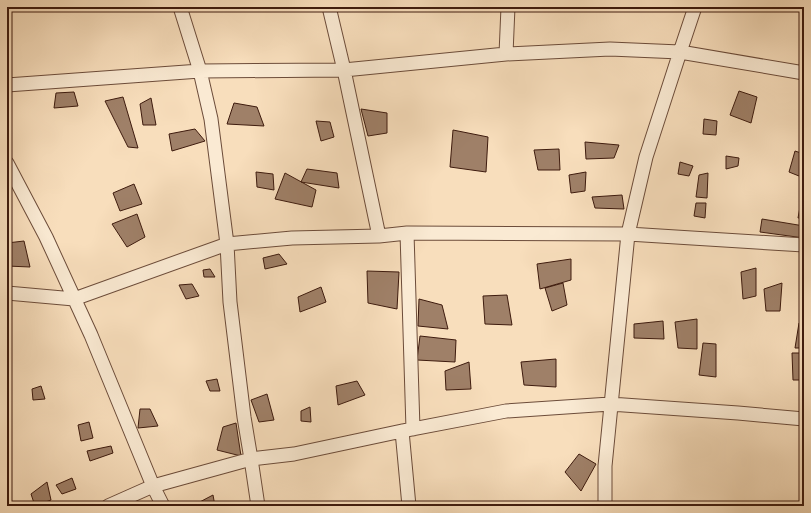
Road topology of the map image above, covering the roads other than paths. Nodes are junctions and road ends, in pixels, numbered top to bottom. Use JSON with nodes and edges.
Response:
{"nodes":[{"id":1,"x":180,"y":7,"type":"edge"},
{"id":2,"x":329,"y":7,"type":"edge"},
{"id":3,"x":508,"y":7,"type":"edge"},
{"id":4,"x":695,"y":7,"type":"edge"},
{"id":5,"x":680,"y":52,"type":"junction"},
{"id":6,"x":506,"y":54,"type":"junction"},
{"id":7,"x":344,"y":70,"type":"junction"},
{"id":8,"x":200,"y":71,"type":"junction"},
{"id":9,"x":804,"y":73,"type":"edge"},
{"id":10,"x":7,"y":85,"type":"edge"},
{"id":11,"x":7,"y":163,"type":"edge"},
{"id":12,"x":407,"y":233,"type":"junction"},
{"id":13,"x":628,"y":234,"type":"junction"},
{"id":14,"x":379,"y":236,"type":"junction"},
{"id":15,"x":227,"y":244,"type":"junction"},
{"id":16,"x":804,"y":245,"type":"edge"},
{"id":17,"x":7,"y":292,"type":"edge"},
{"id":18,"x":74,"y":298,"type":"junction"},
{"id":19,"x":610,"y":404,"type":"junction"},
{"id":20,"x":804,"y":419,"type":"edge"},
{"id":21,"x":407,"y":430,"type":"junction"},
{"id":22,"x":252,"y":459,"type":"junction"},
{"id":23,"x":153,"y":486,"type":"junction"},
{"id":24,"x":108,"y":506,"type":"edge"},
{"id":25,"x":163,"y":506,"type":"edge"},
{"id":26,"x":258,"y":506,"type":"edge"},
{"id":27,"x":409,"y":506,"type":"edge"},
{"id":28,"x":605,"y":506,"type":"edge"}],
"edges":[{"from":1,"to":8,"type":"street"},
{"from":2,"to":7,"type":"street"},
{"from":3,"to":6,"type":"street"},
{"from":4,"to":5,"type":"street"},
{"from":5,"to":6,"type":"street"},
{"from":5,"to":9,"type":"street"},
{"from":5,"to":13,"type":"street"},
{"from":6,"to":7,"type":"street"},
{"from":7,"to":8,"type":"street"},
{"from":7,"to":14,"type":"street"},
{"from":8,"to":10,"type":"street"},
{"from":8,"to":15,"type":"street"},
{"from":11,"to":18,"type":"street"},
{"from":12,"to":13,"type":"street"},
{"from":12,"to":14,"type":"street"},
{"from":12,"to":21,"type":"street"},
{"from":13,"to":16,"type":"street"},
{"from":13,"to":19,"type":"street"},
{"from":14,"to":15,"type":"street"},
{"from":15,"to":18,"type":"street"},
{"from":15,"to":22,"type":"street"},
{"from":17,"to":18,"type":"street"},
{"from":18,"to":23,"type":"street"},
{"from":19,"to":20,"type":"street"},
{"from":19,"to":21,"type":"street"},
{"from":19,"to":28,"type":"street"},
{"from":21,"to":22,"type":"street"},
{"from":21,"to":27,"type":"street"},
{"from":22,"to":23,"type":"street"},
{"from":22,"to":26,"type":"street"},
{"from":23,"to":24,"type":"street"},
{"from":23,"to":25,"type":"street"}]}
